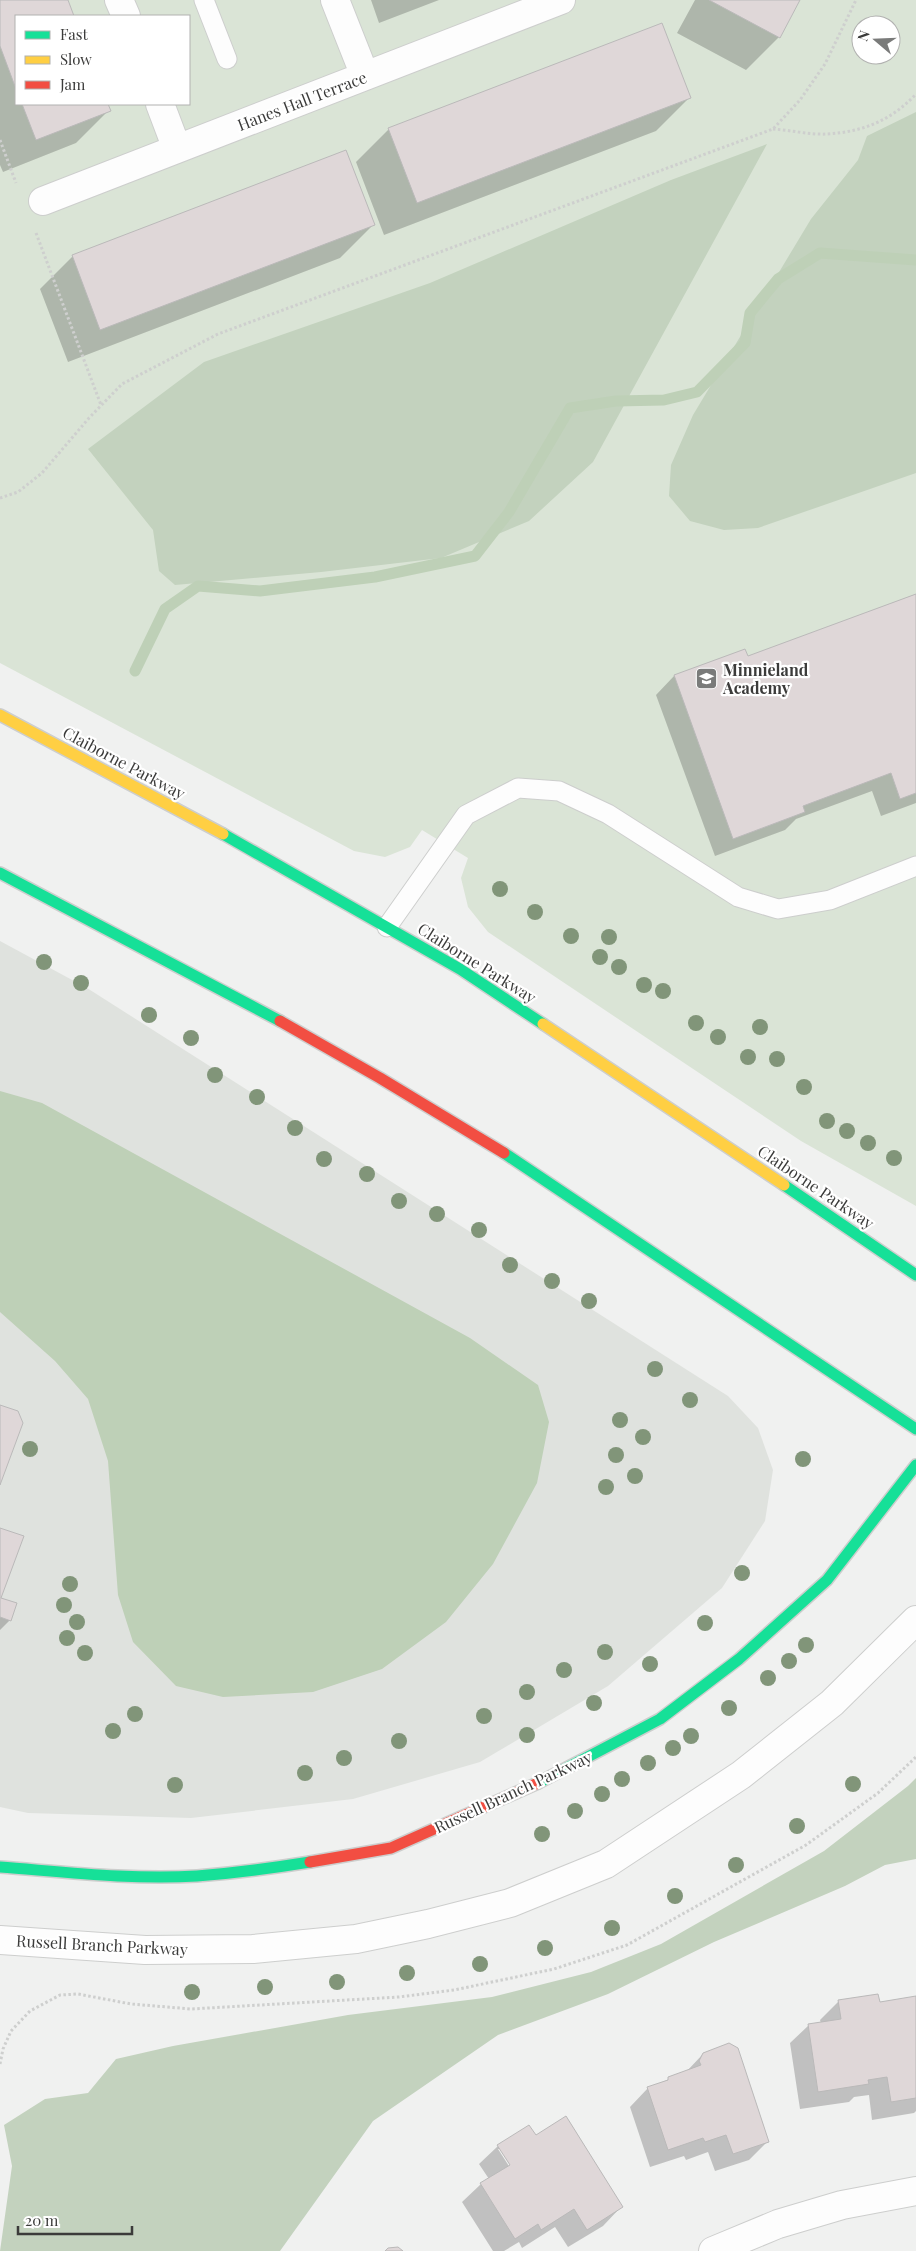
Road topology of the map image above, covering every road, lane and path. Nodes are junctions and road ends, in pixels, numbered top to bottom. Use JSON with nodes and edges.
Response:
{"nodes":[{"id":1,"x":119,"y":0,"type":"edge"},
{"id":2,"x":204,"y":0,"type":"edge"},
{"id":3,"x":335,"y":0,"type":"edge"},
{"id":4,"x":856,"y":0,"type":"edge"},
{"id":5,"x":554,"y":1,"type":"edge"},
{"id":6,"x":126,"y":15,"type":"edge"},
{"id":7,"x":227,"y":59,"type":"dead end"},
{"id":8,"x":365,"y":76,"type":"junction"},
{"id":9,"x":916,"y":94,"type":"edge"},
{"id":10,"x":160,"y":105,"type":"edge"},
{"id":11,"x":772,"y":128,"type":"junction"},
{"id":12,"x":0,"y":140,"type":"edge"},
{"id":13,"x":177,"y":149,"type":"junction"},
{"id":14,"x":32,"y":206,"type":"junction"},
{"id":15,"x":101,"y":405,"type":"junction"},
{"id":16,"x":0,"y":498,"type":"edge"},
{"id":17,"x":0,"y":715,"type":"edge"},
{"id":18,"x":916,"y":866,"type":"edge"},
{"id":19,"x":0,"y":873,"type":"edge"},
{"id":20,"x":387,"y":927,"type":"junction"},
{"id":21,"x":916,"y":1275,"type":"edge"},
{"id":22,"x":916,"y":1428,"type":"edge"},
{"id":23,"x":916,"y":1465,"type":"edge"},
{"id":24,"x":916,"y":1620,"type":"edge"},
{"id":25,"x":0,"y":1867,"type":"edge"},
{"id":26,"x":0,"y":1940,"type":"edge"},
{"id":27,"x":916,"y":2191,"type":"edge"},
{"id":28,"x":713,"y":2251,"type":"edge"}],
"edges":[{"from":1,"to":6,"type":"street"},
{"from":2,"to":7,"type":"lane"},
{"from":3,"to":8,"type":"street"},
{"from":4,"to":11,"type":"path"},
{"from":5,"to":8,"type":"street","name":"Hanes Hall Terrace"},
{"from":8,"to":13,"type":"street","name":"Hanes Hall Terrace"},
{"from":9,"to":11,"type":"path"},
{"from":10,"to":13,"type":"street"},
{"from":11,"to":15,"type":"path"},
{"from":12,"to":14,"type":"path"},
{"from":13,"to":14,"type":"street","name":"Hanes Hall Terrace"},
{"from":14,"to":15,"type":"path"},
{"from":15,"to":16,"type":"path"},
{"from":17,"to":20,"type":"main road","name":"Claiborne Parkway"},
{"from":18,"to":20,"type":"lane"},
{"from":19,"to":22,"type":"main road"},
{"from":20,"to":21,"type":"main road","name":"Claiborne Parkway"},
{"from":23,"to":25,"type":"main road","name":"Russell Branch Parkway"},
{"from":24,"to":26,"type":"street","name":"Russell Branch Parkway"},
{"from":27,"to":28,"type":"street"}]}
